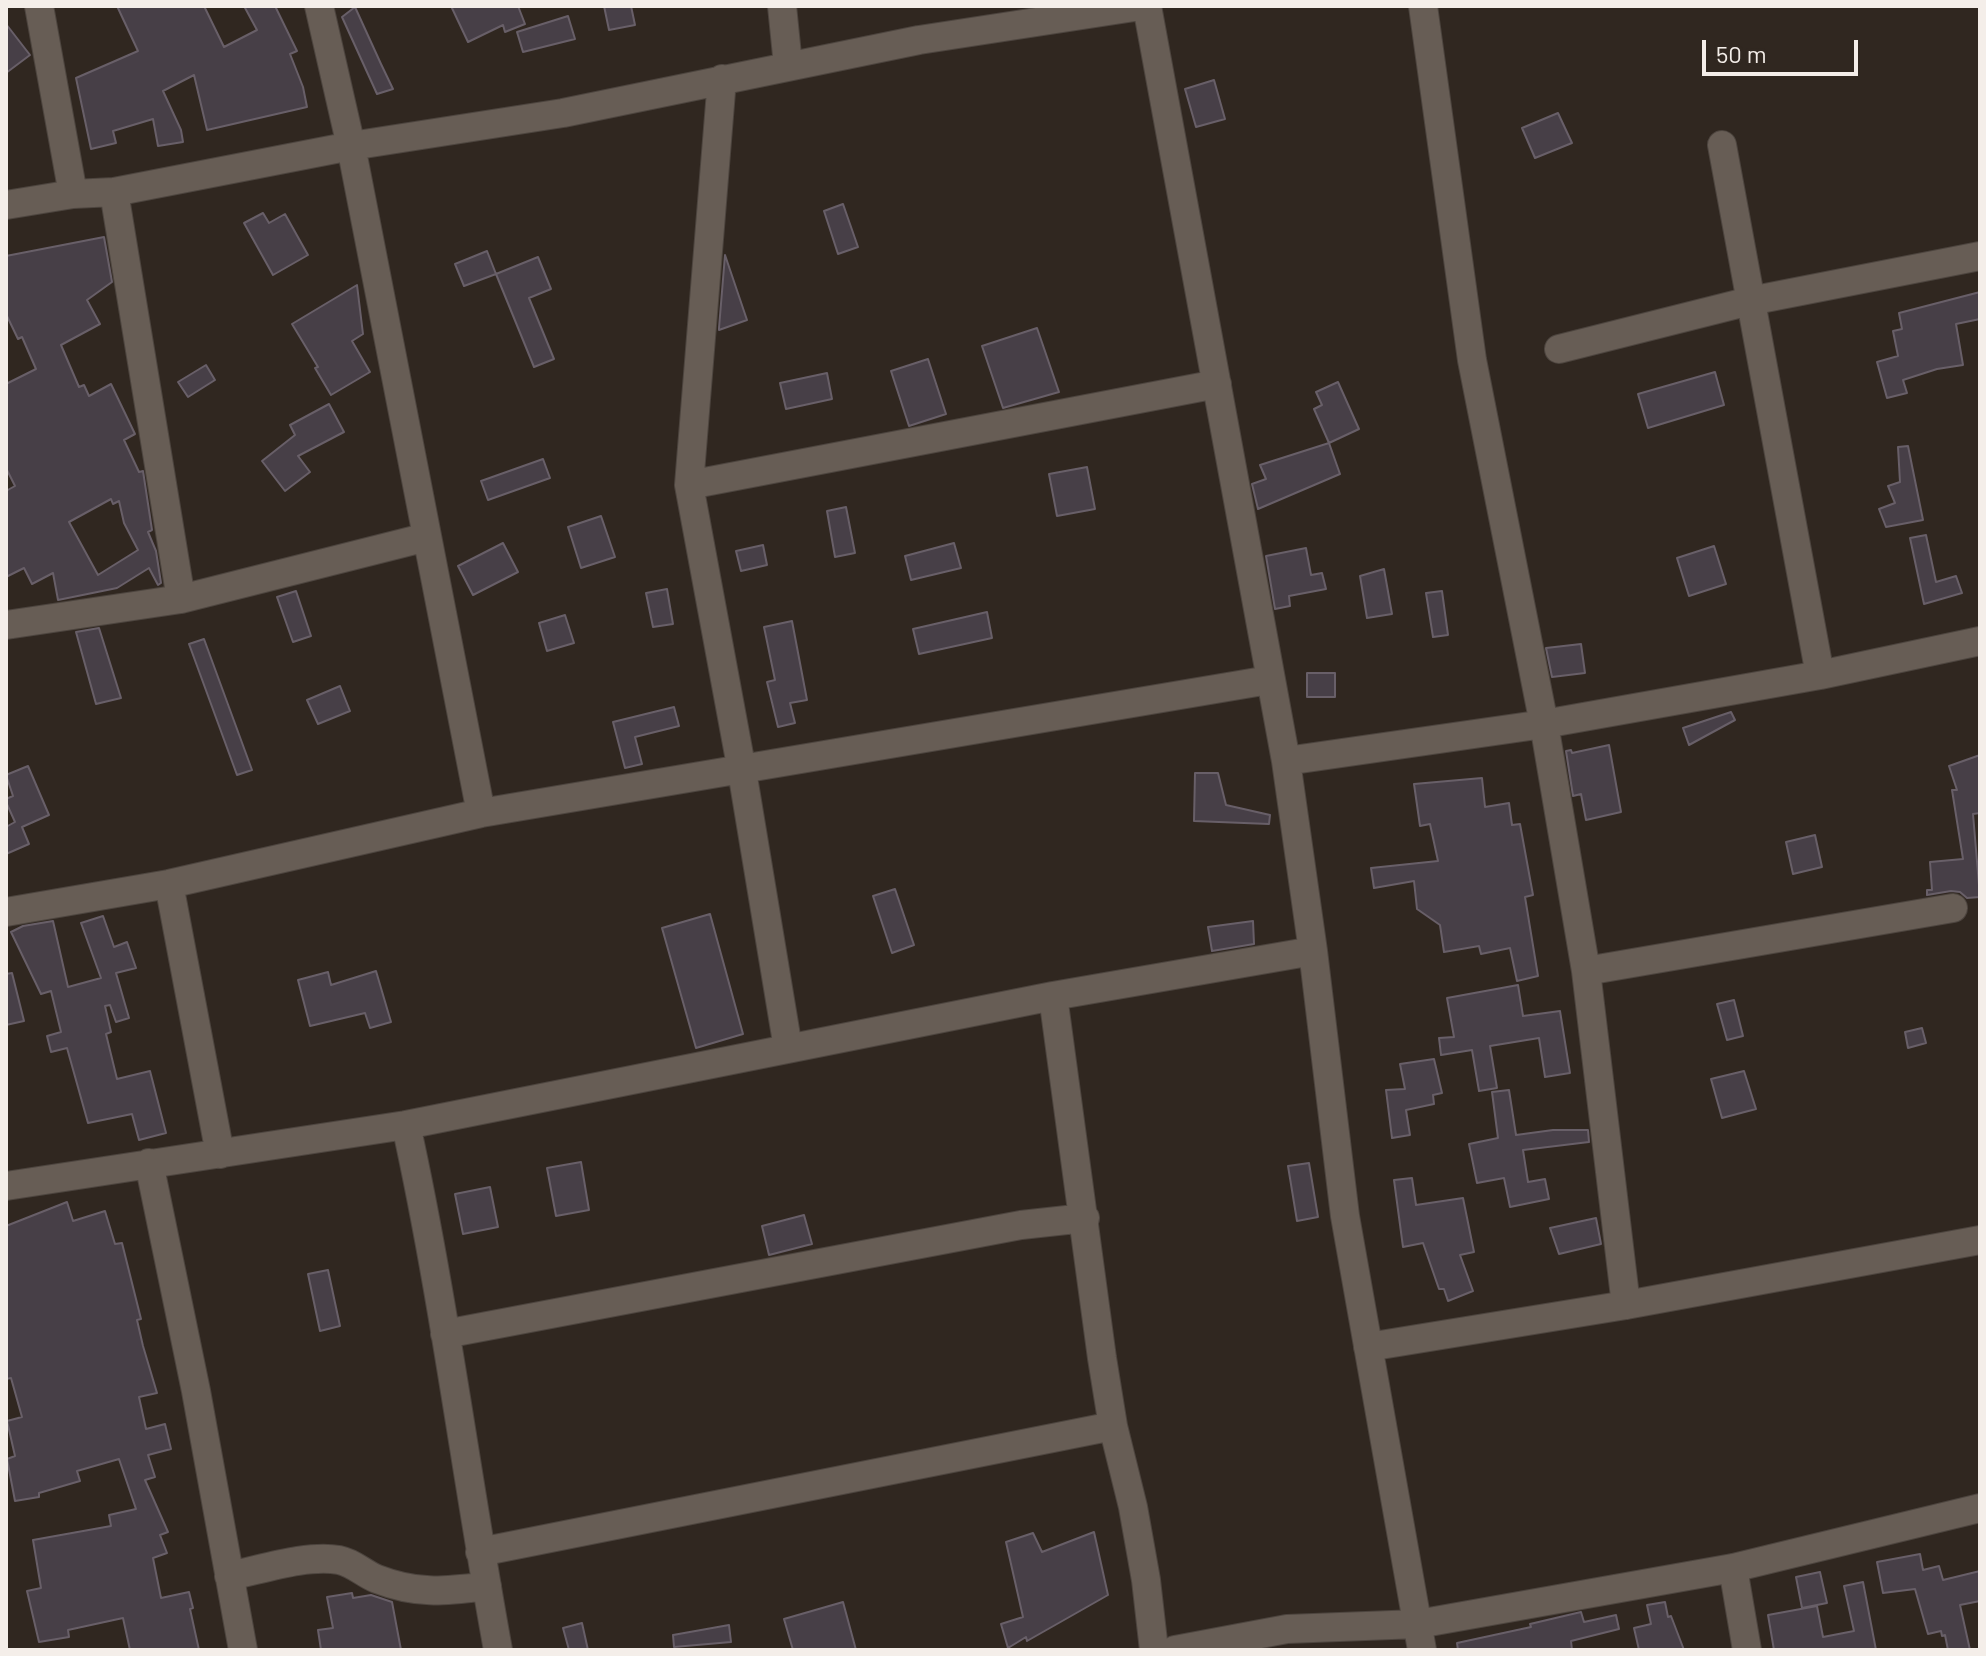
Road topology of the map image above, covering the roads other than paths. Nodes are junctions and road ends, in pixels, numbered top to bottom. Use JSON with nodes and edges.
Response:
{"nodes":[{"id":1,"x":39,"y":6,"type":"edge"},
{"id":2,"x":319,"y":6,"type":"edge"},
{"id":3,"x":782,"y":6,"type":"edge"},
{"id":4,"x":1144,"y":6,"type":"edge"},
{"id":5,"x":1423,"y":6,"type":"edge"},
{"id":6,"x":788,"y":65,"type":"junction"},
{"id":7,"x":722,"y":79,"type":"junction"},
{"id":8,"x":1722,"y":145,"type":"dead end"},
{"id":9,"x":351,"y":146,"type":"junction"},
{"id":10,"x":114,"y":192,"type":"junction"},
{"id":11,"x":73,"y":194,"type":"junction"},
{"id":12,"x":6,"y":205,"type":"edge"},
{"id":13,"x":1980,"y":256,"type":"edge"},
{"id":14,"x":1750,"y":301,"type":"junction"},
{"id":15,"x":1559,"y":349,"type":"dead end"},
{"id":16,"x":1217,"y":384,"type":"junction"},
{"id":17,"x":689,"y":485,"type":"junction"},
{"id":18,"x":427,"y":537,"type":"junction"},
{"id":19,"x":181,"y":599,"type":"junction"},
{"id":20,"x":6,"y":625,"type":"edge"},
{"id":21,"x":1980,"y":641,"type":"edge"},
{"id":22,"x":1820,"y":675,"type":"junction"},
{"id":23,"x":1269,"y":680,"type":"junction"},
{"id":24,"x":1544,"y":724,"type":"junction"},
{"id":25,"x":1286,"y":761,"type":"junction"},
{"id":26,"x":742,"y":771,"type":"junction"},
{"id":27,"x":481,"y":813,"type":"junction"},
{"id":28,"x":169,"y":884,"type":"junction"},
{"id":29,"x":1953,"y":908,"type":"dead end"},
{"id":30,"x":6,"y":912,"type":"edge"},
{"id":31,"x":1313,"y":951,"type":"junction"},
{"id":32,"x":1586,"y":971,"type":"junction"},
{"id":33,"x":1053,"y":996,"type":"junction"},
{"id":34,"x":788,"y":1048,"type":"junction"},
{"id":35,"x":406,"y":1125,"type":"junction"},
{"id":36,"x":220,"y":1154,"type":"junction"},
{"id":37,"x":149,"y":1163,"type":"junction"},
{"id":38,"x":6,"y":1186,"type":"edge"},
{"id":39,"x":1085,"y":1218,"type":"junction"},
{"id":40,"x":1980,"y":1240,"type":"edge"},
{"id":41,"x":1626,"y":1305,"type":"junction"},
{"id":42,"x":445,"y":1334,"type":"junction"},
{"id":43,"x":1368,"y":1347,"type":"junction"},
{"id":44,"x":1113,"y":1426,"type":"junction"},
{"id":45,"x":1980,"y":1508,"type":"edge"},
{"id":46,"x":480,"y":1552,"type":"junction"},
{"id":47,"x":1733,"y":1568,"type":"junction"},
{"id":48,"x":229,"y":1576,"type":"junction"},
{"id":49,"x":487,"y":1586,"type":"junction"},
{"id":50,"x":1420,"y":1637,"type":"edge"},
{"id":51,"x":243,"y":1650,"type":"edge"},
{"id":52,"x":498,"y":1650,"type":"edge"},
{"id":53,"x":1154,"y":1650,"type":"edge"},
{"id":54,"x":1175,"y":1650,"type":"edge"},
{"id":55,"x":1747,"y":1650,"type":"edge"}],
"edges":[{"from":1,"to":11,"type":"street"},
{"from":2,"to":9,"type":"street"},
{"from":3,"to":6,"type":"street"},
{"from":4,"to":6,"type":"street"},
{"from":4,"to":16,"type":"street"},
{"from":5,"to":24,"type":"street"},
{"from":6,"to":7,"type":"street"},
{"from":7,"to":9,"type":"street"},
{"from":7,"to":17,"type":"street"},
{"from":8,"to":14,"type":"street"},
{"from":9,"to":10,"type":"street"},
{"from":9,"to":18,"type":"street"},
{"from":10,"to":11,"type":"street"},
{"from":10,"to":19,"type":"street"},
{"from":11,"to":12,"type":"street"},
{"from":13,"to":14,"type":"street"},
{"from":14,"to":15,"type":"street"},
{"from":14,"to":22,"type":"street"},
{"from":16,"to":17,"type":"street"},
{"from":16,"to":23,"type":"street"},
{"from":17,"to":26,"type":"street"},
{"from":18,"to":19,"type":"street"},
{"from":18,"to":27,"type":"street"},
{"from":19,"to":20,"type":"street"},
{"from":21,"to":22,"type":"street"},
{"from":22,"to":24,"type":"street"},
{"from":23,"to":25,"type":"street"},
{"from":23,"to":26,"type":"street"},
{"from":24,"to":25,"type":"street"},
{"from":24,"to":32,"type":"street"},
{"from":25,"to":31,"type":"street"},
{"from":26,"to":27,"type":"street"},
{"from":26,"to":34,"type":"street"},
{"from":27,"to":28,"type":"street"},
{"from":28,"to":30,"type":"street"},
{"from":28,"to":36,"type":"street"},
{"from":29,"to":32,"type":"street"},
{"from":31,"to":33,"type":"street"},
{"from":31,"to":43,"type":"street"},
{"from":32,"to":41,"type":"street"},
{"from":33,"to":34,"type":"street"},
{"from":33,"to":39,"type":"street"},
{"from":34,"to":35,"type":"street"},
{"from":35,"to":36,"type":"street"},
{"from":35,"to":42,"type":"street"},
{"from":36,"to":37,"type":"street"},
{"from":37,"to":38,"type":"street"},
{"from":37,"to":48,"type":"street"},
{"from":39,"to":42,"type":"street"},
{"from":39,"to":44,"type":"street"},
{"from":40,"to":41,"type":"street"},
{"from":41,"to":43,"type":"street"},
{"from":42,"to":46,"type":"street"},
{"from":43,"to":50,"type":"street"},
{"from":44,"to":46,"type":"street"},
{"from":44,"to":53,"type":"street"},
{"from":45,"to":47,"type":"street"},
{"from":46,"to":49,"type":"street"},
{"from":47,"to":50,"type":"street"},
{"from":47,"to":55,"type":"street"},
{"from":48,"to":49,"type":"street"},
{"from":48,"to":51,"type":"street"},
{"from":49,"to":52,"type":"street"},
{"from":50,"to":54,"type":"street"}]}
